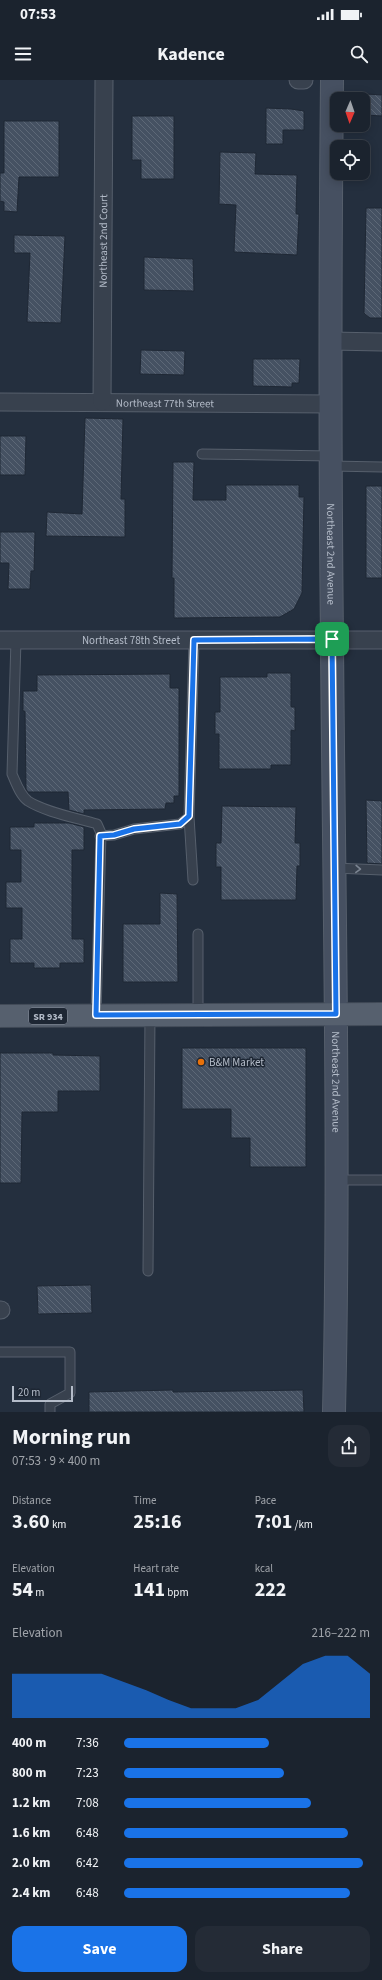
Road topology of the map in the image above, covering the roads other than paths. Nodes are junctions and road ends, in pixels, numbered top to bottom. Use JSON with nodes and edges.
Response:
{"nodes":[{"id":1,"x":104,"y":80,"type":"edge"},
{"id":2,"x":298,"y":80,"type":"edge"},
{"id":3,"x":304,"y":80,"type":"edge"},
{"id":4,"x":332,"y":80,"type":"edge"},
{"id":5,"x":331,"y":341,"type":"junction"},
{"id":6,"x":382,"y":342,"type":"edge"},
{"id":7,"x":0,"y":402,"type":"edge"},
{"id":8,"x":102,"y":402,"type":"junction"},
{"id":9,"x":331,"y":404,"type":"junction"},
{"id":10,"x":202,"y":454,"type":"dead end"},
{"id":11,"x":331,"y":461,"type":"junction"},
{"id":12,"x":382,"y":467,"type":"edge"},
{"id":13,"x":332,"y":639,"type":"junction"},
{"id":14,"x":8,"y":640,"type":"edge"},
{"id":15,"x":194,"y":640,"type":"junction"},
{"id":16,"x":382,"y":640,"type":"edge"},
{"id":17,"x":189,"y":816,"type":"junction"},
{"id":18,"x":100,"y":836,"type":"junction"},
{"id":19,"x":334,"y":868,"type":"junction"},
{"id":20,"x":382,"y":870,"type":"edge"},
{"id":21,"x":193,"y":880,"type":"dead end"},
{"id":22,"x":198,"y":934,"type":"dead end"},
{"id":23,"x":336,"y":1014,"type":"junction"},
{"id":24,"x":382,"y":1014,"type":"edge"},
{"id":25,"x":96,"y":1015,"type":"junction"},
{"id":26,"x":150,"y":1015,"type":"junction"},
{"id":27,"x":198,"y":1015,"type":"junction"},
{"id":28,"x":0,"y":1016,"type":"edge"},
{"id":29,"x":336,"y":1180,"type":"junction"},
{"id":30,"x":382,"y":1180,"type":"edge"},
{"id":31,"x":148,"y":1271,"type":"dead end"},
{"id":32,"x":0,"y":1352,"type":"edge"},
{"id":33,"x":50,"y":1412,"type":"edge"},
{"id":34,"x":334,"y":1412,"type":"edge"}],
"edges":[{"from":1,"to":8,"type":"street","name":"Northeast 2nd Court"},
{"from":2,"to":3,"type":"street"},
{"from":4,"to":5,"type":"main road","name":"Northeast 2nd Avenue"},
{"from":5,"to":6,"type":"street"},
{"from":5,"to":9,"type":"main road","name":"Northeast 2nd Avenue"},
{"from":7,"to":8,"type":"street","name":"Northeast 77th Street"},
{"from":8,"to":9,"type":"street","name":"Northeast 77th Street"},
{"from":9,"to":11,"type":"main road","name":"Northeast 2nd Avenue"},
{"from":10,"to":11,"type":"lane"},
{"from":11,"to":12,"type":"lane"},
{"from":11,"to":13,"type":"main road","name":"Northeast 2nd Avenue"},
{"from":13,"to":15,"type":"street","name":"Northeast 78th Street"},
{"from":13,"to":16,"type":"street","name":"Northeast 78th Street"},
{"from":13,"to":19,"type":"main road","name":"Northeast 2nd Avenue"},
{"from":14,"to":15,"type":"street","name":"Northeast 78th Street"},
{"from":14,"to":18,"type":"lane"},
{"from":15,"to":17,"type":"lane"},
{"from":17,"to":18,"type":"lane"},
{"from":17,"to":21,"type":"lane"},
{"from":18,"to":25,"type":"lane"},
{"from":19,"to":20,"type":"lane","one_way":true},
{"from":19,"to":23,"type":"main road","name":"Northeast 2nd Avenue"},
{"from":22,"to":27,"type":"lane"},
{"from":23,"to":24,"type":"main road","number":"SR 934"},
{"from":23,"to":27,"type":"main road","number":"SR 934"},
{"from":23,"to":29,"type":"main road","name":"Northeast 2nd Avenue"},
{"from":25,"to":26,"type":"main road","number":"SR 934"},
{"from":25,"to":28,"type":"main road","number":"SR 934"},
{"from":26,"to":27,"type":"main road","number":"SR 934"},
{"from":26,"to":31,"type":"lane"},
{"from":29,"to":30,"type":"lane"},
{"from":29,"to":34,"type":"main road","name":"Northeast 2nd Avenue"},
{"from":32,"to":33,"type":"lane"}]}
